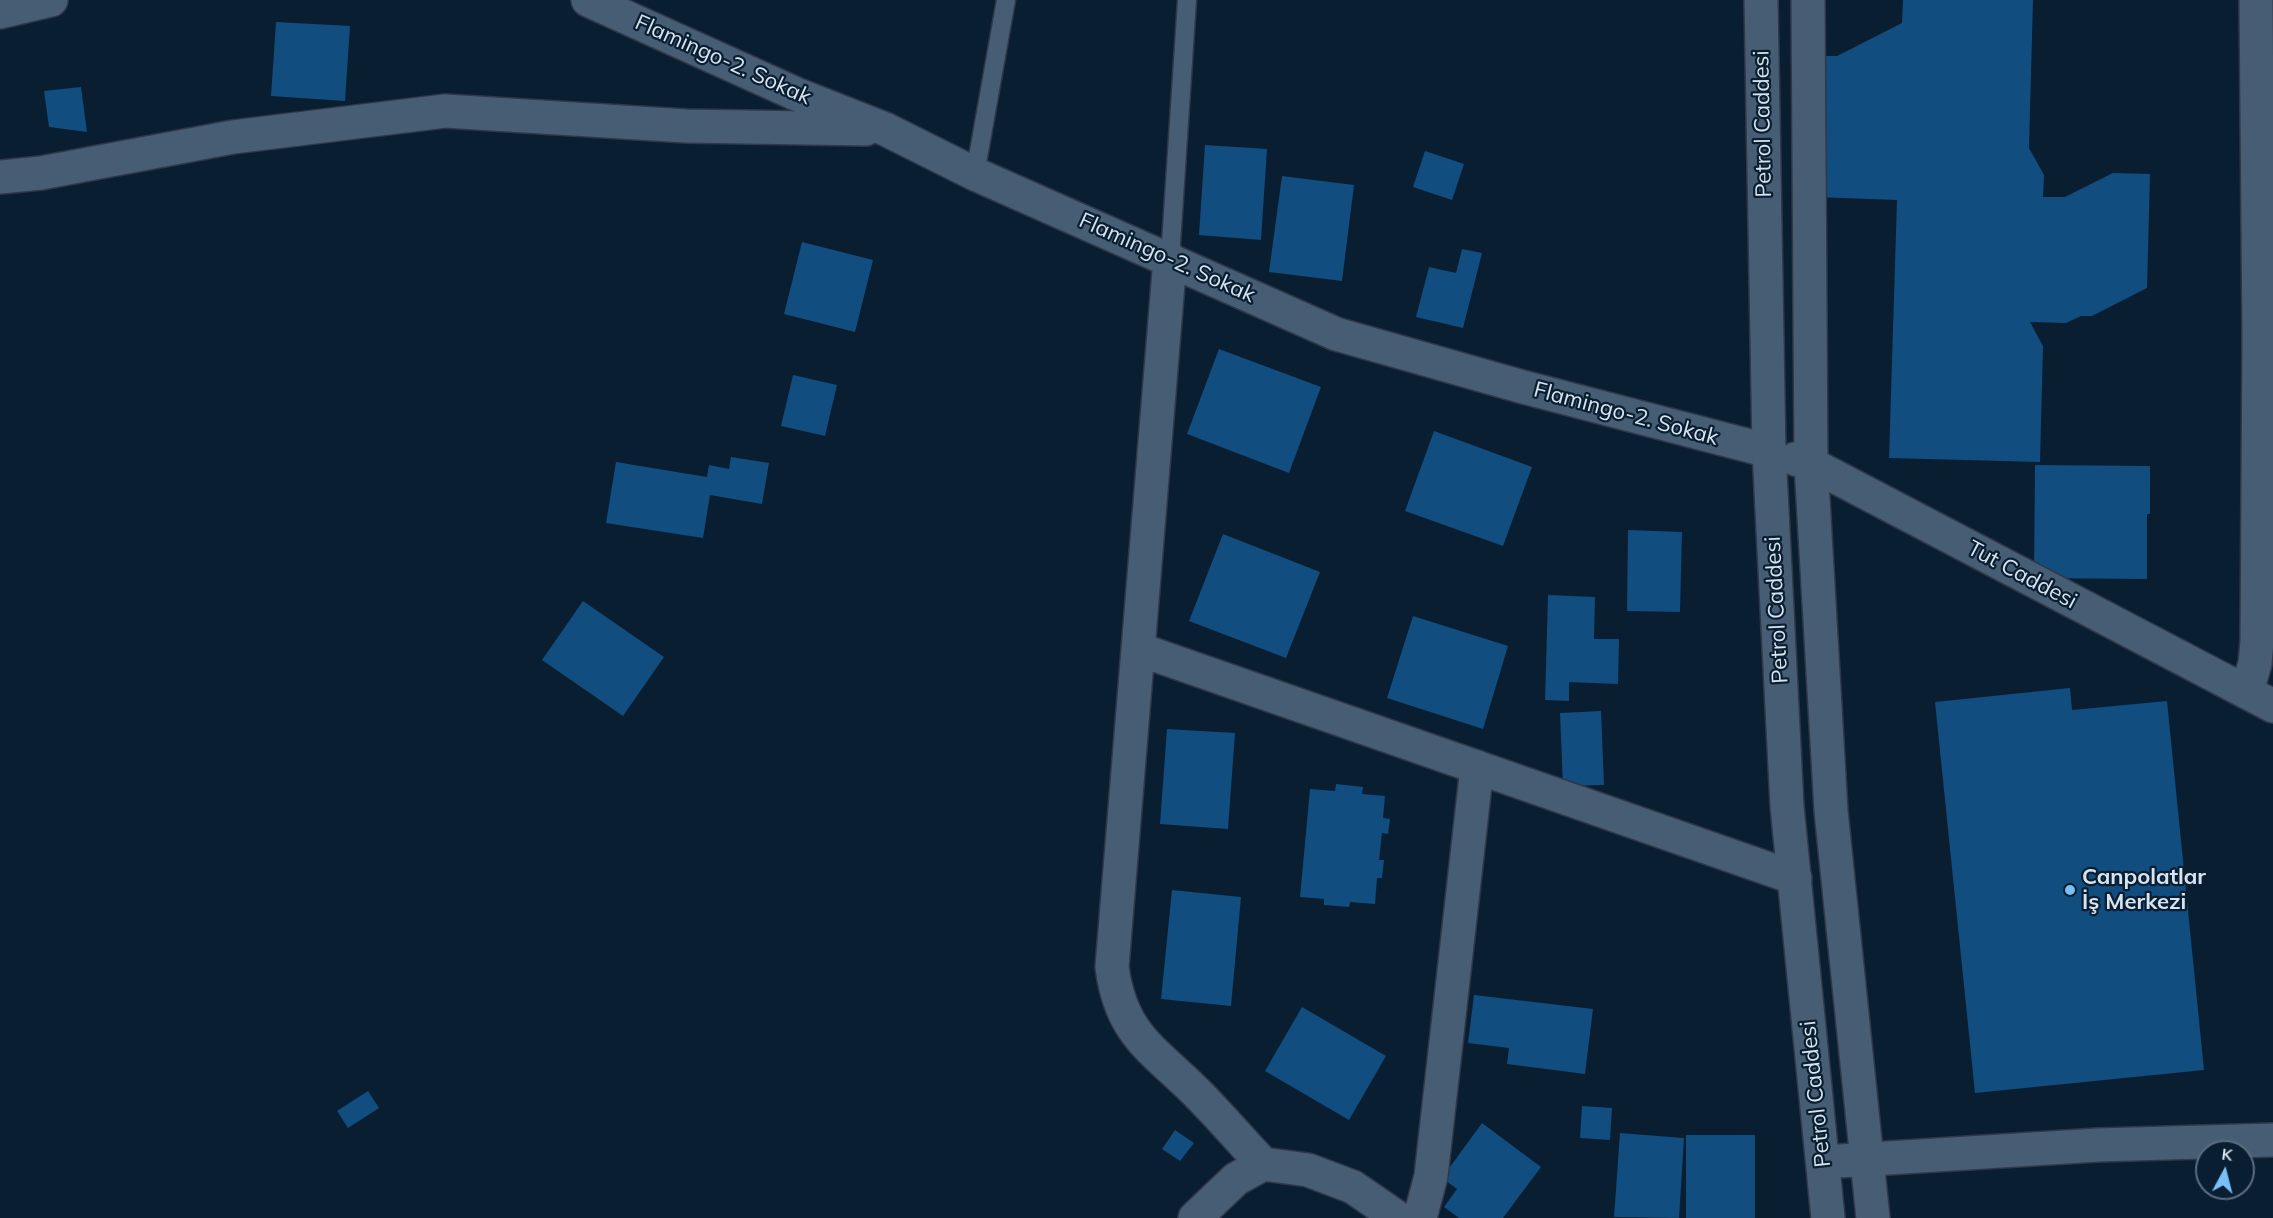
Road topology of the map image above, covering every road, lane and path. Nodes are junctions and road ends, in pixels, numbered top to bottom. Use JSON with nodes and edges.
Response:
{"nodes":[{"id":1,"x":51,"y":0,"type":"edge"},
{"id":2,"x":588,"y":0,"type":"edge"},
{"id":3,"x":1006,"y":0,"type":"edge"},
{"id":4,"x":1187,"y":0,"type":"edge"},
{"id":5,"x":1761,"y":0,"type":"edge"},
{"id":6,"x":1808,"y":0,"type":"edge"},
{"id":7,"x":2256,"y":0,"type":"edge"},
{"id":8,"x":0,"y":12,"type":"edge"},
{"id":9,"x":885,"y":129,"type":"junction"},
{"id":10,"x":975,"y":174,"type":"junction"},
{"id":11,"x":0,"y":177,"type":"edge"},
{"id":12,"x":1170,"y":259,"type":"junction"},
{"id":13,"x":2266,"y":337,"type":"edge"},
{"id":14,"x":1769,"y":451,"type":"junction"},
{"id":15,"x":1811,"y":464,"type":"junction"},
{"id":16,"x":1138,"y":649,"type":"junction"},
{"id":17,"x":2260,"y":699,"type":"edge"},
{"id":18,"x":1477,"y":767,"type":"junction"},
{"id":19,"x":1795,"y":878,"type":"junction"},
{"id":20,"x":2273,"y":1140,"type":"edge"},
{"id":21,"x":1867,"y":1160,"type":"junction"},
{"id":22,"x":1823,"y":1162,"type":"junction"},
{"id":23,"x":1263,"y":1164,"type":"junction"},
{"id":24,"x":1195,"y":1218,"type":"edge"},
{"id":25,"x":1398,"y":1218,"type":"edge"},
{"id":26,"x":1420,"y":1218,"type":"edge"},
{"id":27,"x":1828,"y":1218,"type":"edge"},
{"id":28,"x":1873,"y":1218,"type":"edge"}],
"edges":[{"from":1,"to":8,"type":"street"},
{"from":2,"to":9,"type":"street","name":"Flamingo-2. Sokak"},
{"from":3,"to":10,"type":"lane"},
{"from":4,"to":12,"type":"lane"},
{"from":5,"to":14,"type":"street","name":"Petrol Caddesi"},
{"from":6,"to":15,"type":"street"},
{"from":7,"to":13,"type":"street"},
{"from":9,"to":10,"type":"street","name":"Flamingo-2. Sokak"},
{"from":9,"to":11,"type":"street"},
{"from":10,"to":12,"type":"street","name":"Flamingo-2. Sokak"},
{"from":12,"to":14,"type":"street","name":"Flamingo-2. Sokak"},
{"from":12,"to":16,"type":"street"},
{"from":13,"to":17,"type":"street"},
{"from":14,"to":15,"type":"street","name":"Tut Caddesi"},
{"from":14,"to":19,"type":"street","name":"Petrol Caddesi"},
{"from":15,"to":17,"type":"street","name":"Tut Caddesi"},
{"from":15,"to":21,"type":"street"},
{"from":16,"to":18,"type":"street"},
{"from":16,"to":23,"type":"street"},
{"from":18,"to":19,"type":"street"},
{"from":18,"to":26,"type":"street"},
{"from":19,"to":22,"type":"street","name":"Petrol Caddesi"},
{"from":20,"to":21,"type":"street"},
{"from":21,"to":22,"type":"street"},
{"from":21,"to":28,"type":"street"},
{"from":22,"to":27,"type":"street","name":"Petrol Caddesi"},
{"from":23,"to":24,"type":"street"},
{"from":23,"to":25,"type":"street"}]}
